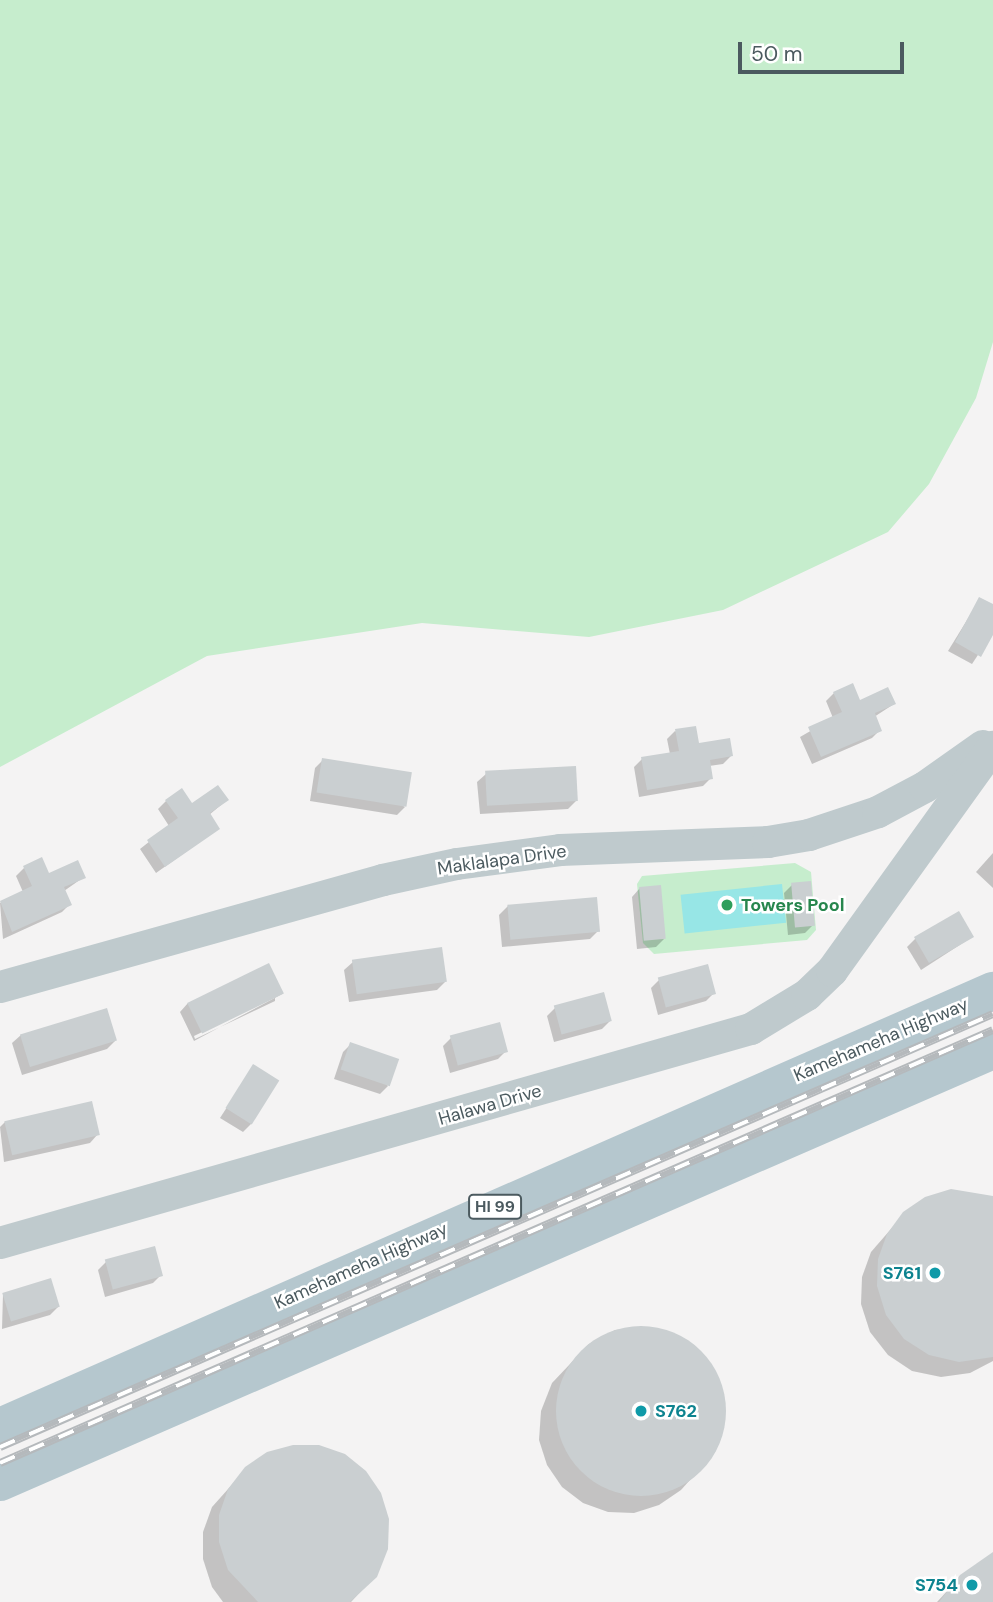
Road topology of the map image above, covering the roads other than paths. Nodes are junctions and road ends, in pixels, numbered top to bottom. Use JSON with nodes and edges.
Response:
{"nodes":[{"id":1,"x":993,"y":738,"type":"edge"},
{"id":2,"x":993,"y":747,"type":"edge"},
{"id":3,"x":878,"y":812,"type":"junction"},
{"id":4,"x":912,"y":861,"type":"junction"},
{"id":5,"x":0,"y":987,"type":"edge"},
{"id":6,"x":993,"y":992,"type":"edge"},
{"id":7,"x":993,"y":1050,"type":"edge"},
{"id":8,"x":0,"y":1242,"type":"edge"},
{"id":9,"x":0,"y":1427,"type":"edge"},
{"id":10,"x":0,"y":1482,"type":"edge"}],
"edges":[{"from":1,"to":3,"type":"street","name":"Maklalapa Drive"},
{"from":2,"to":4,"type":"street","name":"Halawa Drive"},
{"from":3,"to":4,"type":"street"},
{"from":3,"to":5,"type":"street","name":"Maklalapa Drive"},
{"from":4,"to":8,"type":"street","name":"Halawa Drive"},
{"from":6,"to":9,"type":"main road","name":"Kamehameha Highway","number":"HI 99"},
{"from":7,"to":10,"type":"main road"}]}
